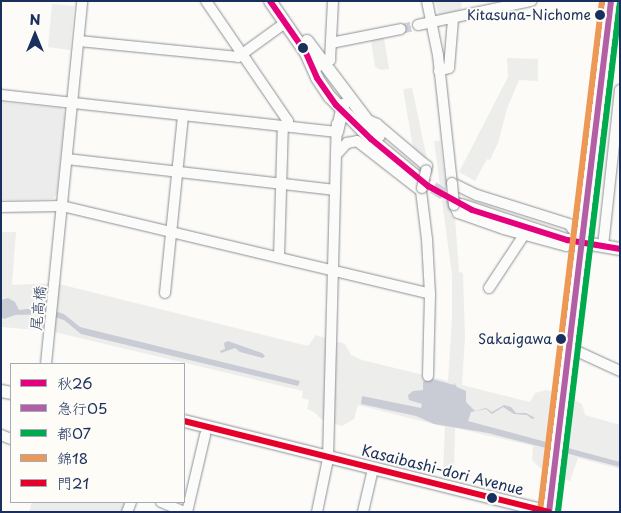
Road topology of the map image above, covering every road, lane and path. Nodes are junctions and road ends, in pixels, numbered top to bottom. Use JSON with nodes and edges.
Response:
{"nodes":[{"id":1,"x":82,"y":1,"type":"edge"},
{"id":2,"x":206,"y":1,"type":"edge"},
{"id":3,"x":270,"y":1,"type":"edge"},
{"id":4,"x":280,"y":1,"type":"edge"},
{"id":5,"x":333,"y":1,"type":"edge"},
{"id":6,"x":427,"y":1,"type":"edge"},
{"id":7,"x":531,"y":1,"type":"edge"},
{"id":8,"x":611,"y":1,"type":"edge"},
{"id":9,"x":453,"y":19,"type":"junction"},
{"id":10,"x":286,"y":23,"type":"junction"},
{"id":11,"x":432,"y":23,"type":"junction"},
{"id":12,"x":418,"y":26,"type":"tunnel mouth"},
{"id":13,"x":401,"y":29,"type":"tunnel mouth"},
{"id":14,"x":79,"y":41,"type":"junction"},
{"id":15,"x":332,"y":43,"type":"junction"},
{"id":16,"x":242,"y":54,"type":"junction"},
{"id":17,"x":318,"y":65,"type":"junction"},
{"id":18,"x":439,"y":71,"type":"junction"},
{"id":19,"x":339,"y":85,"type":"junction"},
{"id":20,"x":620,"y":90,"type":"edge"},
{"id":21,"x":1,"y":95,"type":"edge"},
{"id":22,"x":330,"y":97,"type":"junction"},
{"id":23,"x":72,"y":103,"type":"junction"},
{"id":24,"x":346,"y":114,"type":"junction"},
{"id":25,"x":183,"y":115,"type":"junction"},
{"id":26,"x":365,"y":119,"type":"junction"},
{"id":27,"x":285,"y":126,"type":"junction"},
{"id":28,"x":337,"y":132,"type":"junction"},
{"id":29,"x":371,"y":138,"type":"junction"},
{"id":30,"x":337,"y":154,"type":"junction"},
{"id":31,"x":67,"y":159,"type":"junction"},
{"id":32,"x":178,"y":171,"type":"junction"},
{"id":33,"x":421,"y":179,"type":"junction"},
{"id":34,"x":452,"y":183,"type":"junction"},
{"id":35,"x":281,"y":184,"type":"junction"},
{"id":36,"x":336,"y":190,"type":"junction"},
{"id":37,"x":458,"y":202,"type":"junction"},
{"id":38,"x":62,"y":206,"type":"junction"},
{"id":39,"x":1,"y":207,"type":"edge"},
{"id":40,"x":171,"y":232,"type":"junction"},
{"id":41,"x":524,"y":235,"type":"junction"},
{"id":42,"x":582,"y":242,"type":"junction"},
{"id":43,"x":603,"y":246,"type":"junction"},
{"id":44,"x":620,"y":249,"type":"edge"},
{"id":45,"x":279,"y":257,"type":"junction"},
{"id":46,"x":334,"y":271,"type":"junction"},
{"id":47,"x":489,"y":288,"type":"dead end"},
{"id":48,"x":165,"y":293,"type":"dead end"},
{"id":49,"x":430,"y":294,"type":"junction"},
{"id":50,"x":570,"y":348,"type":"junction"},
{"id":51,"x":46,"y":363,"type":"edge"},
{"id":52,"x":620,"y":370,"type":"edge"},
{"id":53,"x":428,"y":376,"type":"dead end"},
{"id":54,"x":185,"y":421,"type":"edge"},
{"id":55,"x":185,"y":430,"type":"edge"},
{"id":56,"x":205,"y":434,"type":"junction"},
{"id":57,"x":328,"y":459,"type":"junction"},
{"id":58,"x":373,"y":469,"type":"junction"},
{"id":59,"x":164,"y":503,"type":"edge"},
{"id":60,"x":186,"y":512,"type":"edge"},
{"id":61,"x":317,"y":512,"type":"edge"},
{"id":62,"x":363,"y":512,"type":"edge"},
{"id":63,"x":550,"y":512,"type":"edge"}],
"edges":[{"from":1,"to":14,"type":"street","name":"尾高橋"},
{"from":2,"to":16,"type":"street"},
{"from":3,"to":10,"type":"main road"},
{"from":4,"to":17,"type":"main road"},
{"from":5,"to":15,"type":"street"},
{"from":6,"to":11,"type":"street"},
{"from":7,"to":9,"type":"street"},
{"from":8,"to":42,"type":"main road"},
{"from":9,"to":11,"type":"street"},
{"from":9,"to":18,"type":"street"},
{"from":10,"to":16,"type":"street"},
{"from":10,"to":17,"type":"main road"},
{"from":11,"to":12,"type":"street"},
{"from":11,"to":18,"type":"street"},
{"from":13,"to":15,"type":"street"},
{"from":14,"to":16,"type":"street"},
{"from":14,"to":23,"type":"street","name":"尾高橋"},
{"from":15,"to":17,"type":"street"},
{"from":16,"to":27,"type":"street"},
{"from":17,"to":19,"type":"main road"},
{"from":17,"to":22,"type":"main road"},
{"from":18,"to":34,"type":"street"},
{"from":19,"to":24,"type":"main road"},
{"from":19,"to":26,"type":"main road"},
{"from":20,"to":43,"type":"street"},
{"from":21,"to":23,"type":"street"},
{"from":22,"to":24,"type":"main road"},
{"from":22,"to":28,"type":"street"},
{"from":23,"to":25,"type":"street"},
{"from":23,"to":31,"type":"street","name":"尾高橋"},
{"from":24,"to":26,"type":"street"},
{"from":24,"to":28,"type":"main road"},
{"from":24,"to":29,"type":"main road"},
{"from":25,"to":27,"type":"street"},
{"from":25,"to":32,"type":"street"},
{"from":26,"to":33,"type":"main road"},
{"from":27,"to":28,"type":"street"},
{"from":27,"to":35,"type":"street"},
{"from":28,"to":29,"type":"main road"},
{"from":28,"to":30,"type":"street"},
{"from":29,"to":33,"type":"main road"},
{"from":30,"to":33,"type":"street"},
{"from":30,"to":36,"type":"street"},
{"from":31,"to":32,"type":"street"},
{"from":31,"to":38,"type":"street","name":"尾高橋"},
{"from":32,"to":35,"type":"street"},
{"from":32,"to":40,"type":"street"},
{"from":33,"to":49,"type":"street"},
{"from":34,"to":37,"type":"street","bridge":true},
{"from":34,"to":42,"type":"street"},
{"from":35,"to":36,"type":"street"},
{"from":35,"to":45,"type":"street"},
{"from":36,"to":46,"type":"street"},
{"from":37,"to":41,"type":"street"},
{"from":37,"to":42,"type":"main road"},
{"from":38,"to":39,"type":"street"},
{"from":38,"to":40,"type":"street"},
{"from":38,"to":51,"type":"street","name":"尾高橋"},
{"from":40,"to":45,"type":"street"},
{"from":40,"to":48,"type":"street"},
{"from":41,"to":42,"type":"street"},
{"from":41,"to":47,"type":"street"},
{"from":42,"to":43,"type":"main road"},
{"from":42,"to":50,"type":"main road"},
{"from":43,"to":44,"type":"main road"},
{"from":45,"to":46,"type":"street"},
{"from":46,"to":49,"type":"street"},
{"from":46,"to":57,"type":"street"},
{"from":49,"to":53,"type":"street"},
{"from":50,"to":52,"type":"street"},
{"from":50,"to":63,"type":"main road"},
{"from":54,"to":57,"type":"main road","name":"Kasaibashi-dori Avenue"},
{"from":55,"to":56,"type":"main road","name":"Kasaibashi-dori Avenue"},
{"from":56,"to":57,"type":"main road","name":"Kasaibashi-dori Avenue"},
{"from":56,"to":60,"type":"street"},
{"from":57,"to":58,"type":"main road","name":"Kasaibashi-dori Avenue"},
{"from":57,"to":61,"type":"street"},
{"from":58,"to":62,"type":"street"},
{"from":58,"to":63,"type":"main road","name":"Kasaibashi-dori Avenue"},
{"from":59,"to":60,"type":"street"}]}
